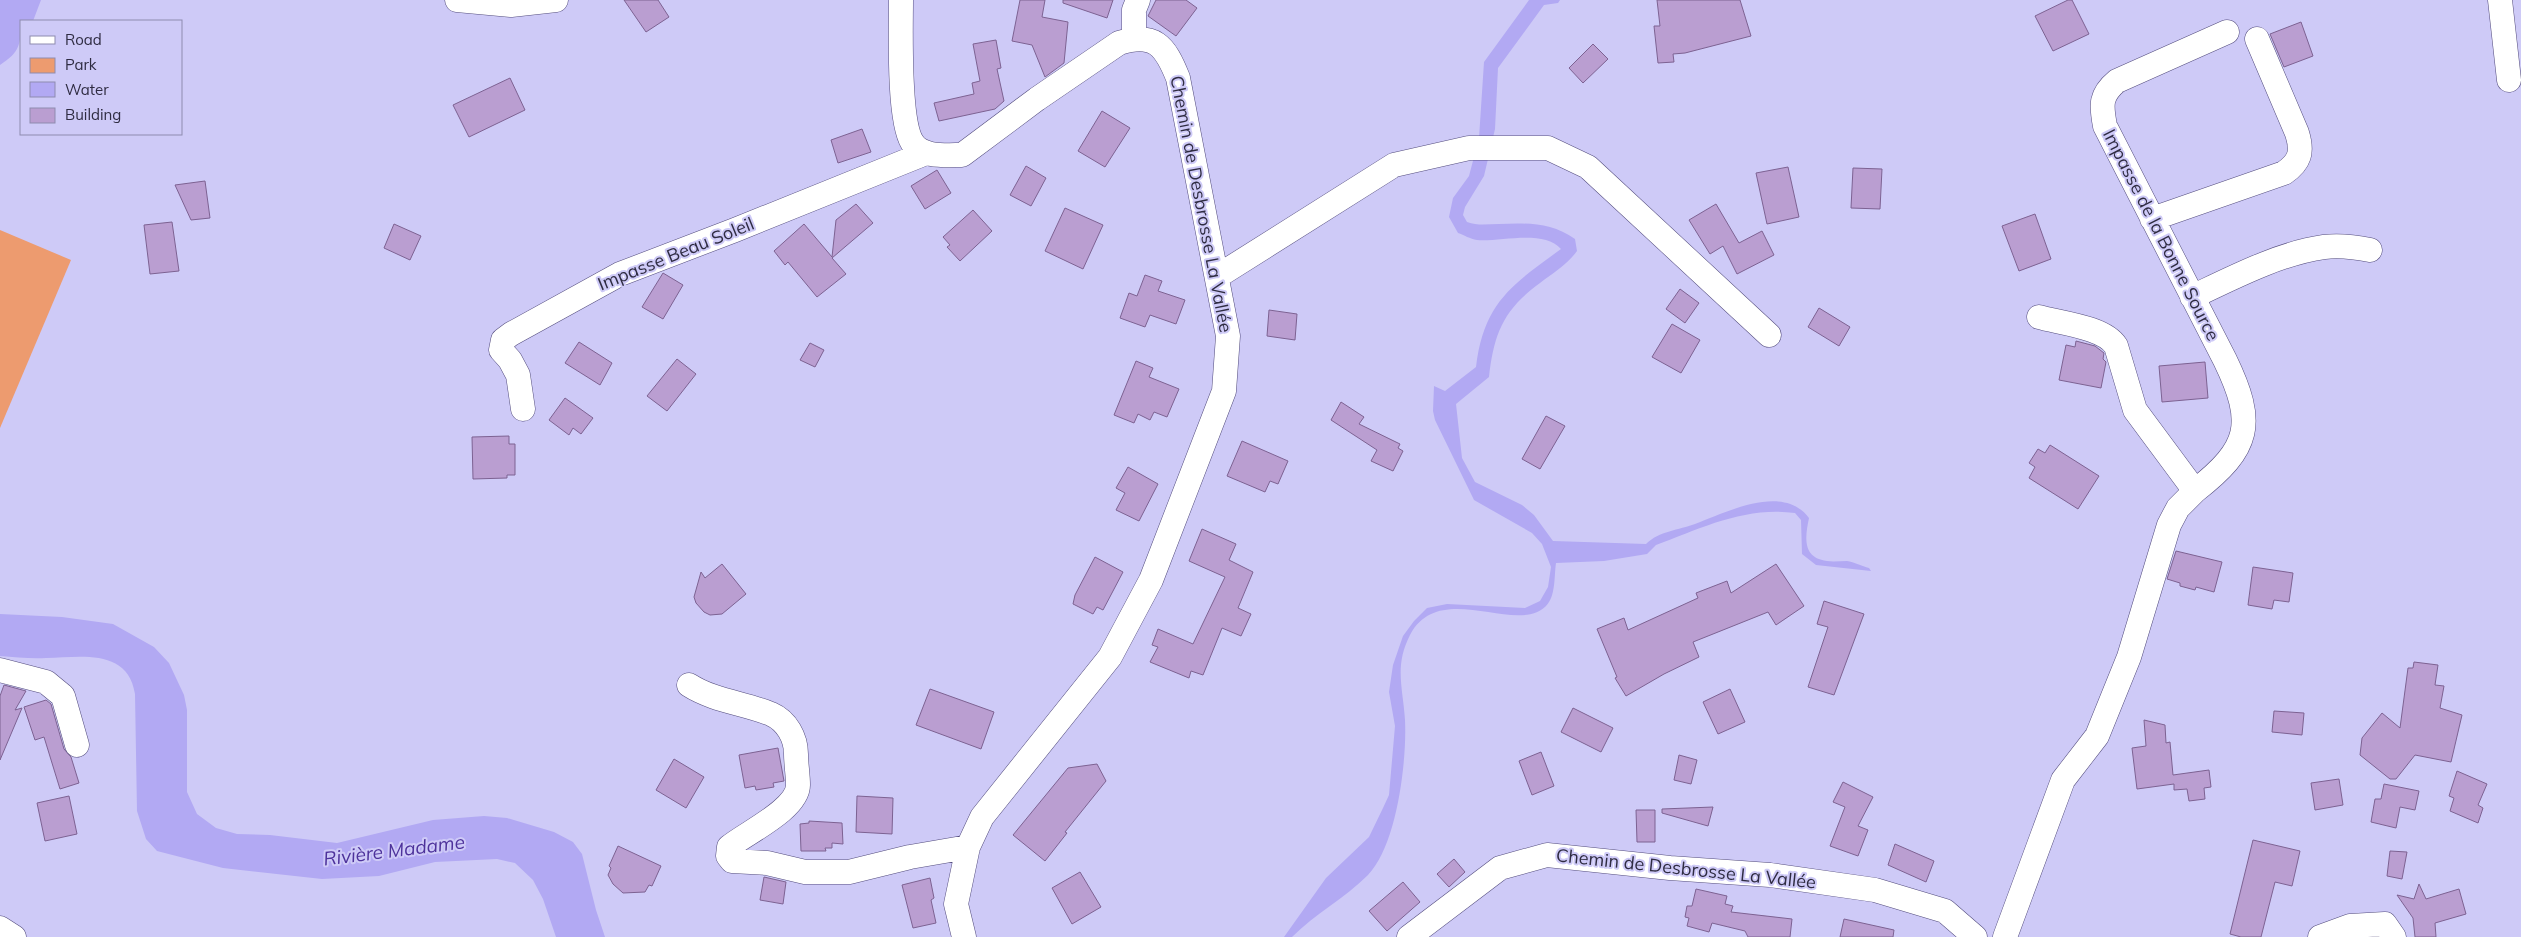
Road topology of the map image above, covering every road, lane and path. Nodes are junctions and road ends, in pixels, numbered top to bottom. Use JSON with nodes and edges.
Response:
{"nodes":[{"id":1,"x":457,"y":0,"type":"edge"},
{"id":2,"x":556,"y":0,"type":"edge"},
{"id":3,"x":901,"y":0,"type":"edge"},
{"id":4,"x":1138,"y":0,"type":"edge"},
{"id":5,"x":2500,"y":0,"type":"edge"},
{"id":6,"x":2227,"y":32,"type":"dead end"},
{"id":7,"x":1134,"y":38,"type":"junction"},
{"id":8,"x":2257,"y":39,"type":"dead end"},
{"id":9,"x":2509,"y":80,"type":"dead end"},
{"id":10,"x":926,"y":153,"type":"junction"},
{"id":11,"x":2152,"y":219,"type":"junction"},
{"id":12,"x":2370,"y":250,"type":"dead end"},
{"id":13,"x":1218,"y":276,"type":"junction"},
{"id":14,"x":2192,"y":296,"type":"junction"},
{"id":15,"x":2039,"y":317,"type":"dead end"},
{"id":16,"x":1769,"y":335,"type":"dead end"},
{"id":17,"x":522,"y":409,"type":"dead end"},
{"id":18,"x":2196,"y":491,"type":"junction"},
{"id":19,"x":0,"y":670,"type":"edge"},
{"id":20,"x":689,"y":685,"type":"dead end"},
{"id":21,"x":77,"y":746,"type":"dead end"},
{"id":22,"x":968,"y":848,"type":"junction"},
{"id":23,"x":0,"y":928,"type":"edge"},
{"id":24,"x":14,"y":937,"type":"edge"},
{"id":25,"x":964,"y":937,"type":"edge"},
{"id":26,"x":1409,"y":937,"type":"edge"},
{"id":27,"x":1975,"y":937,"type":"edge"},
{"id":28,"x":2006,"y":937,"type":"edge"},
{"id":29,"x":2320,"y":937,"type":"edge"},
{"id":30,"x":2394,"y":937,"type":"edge"}],
"edges":[{"from":1,"to":2,"type":"street"},
{"from":3,"to":10,"type":"street"},
{"from":4,"to":7,"type":"street"},
{"from":5,"to":9,"type":"street"},
{"from":6,"to":11,"type":"street","name":"Impasse de la Bonne Source"},
{"from":7,"to":10,"type":"street"},
{"from":7,"to":13,"type":"street","name":"Chemin de Desbrosse La Vallée"},
{"from":8,"to":11,"type":"street"},
{"from":10,"to":17,"type":"street","name":"Impasse Beau Soleil"},
{"from":11,"to":14,"type":"street","name":"Impasse de la Bonne Source"},
{"from":12,"to":14,"type":"street"},
{"from":13,"to":16,"type":"street"},
{"from":13,"to":22,"type":"street","name":"Chemin de Desbrosse La Vallée"},
{"from":14,"to":18,"type":"street","name":"Impasse de la Bonne Source"},
{"from":15,"to":18,"type":"street"},
{"from":18,"to":28,"type":"street","name":"Impasse de la Bonne Source"},
{"from":19,"to":21,"type":"street"},
{"from":20,"to":22,"type":"street"},
{"from":22,"to":25,"type":"street","name":"Chemin de Desbrosse La Vallée"},
{"from":23,"to":24,"type":"street"},
{"from":26,"to":27,"type":"street","name":"Chemin de Desbrosse La Vallée"},
{"from":29,"to":30,"type":"street"}]}
